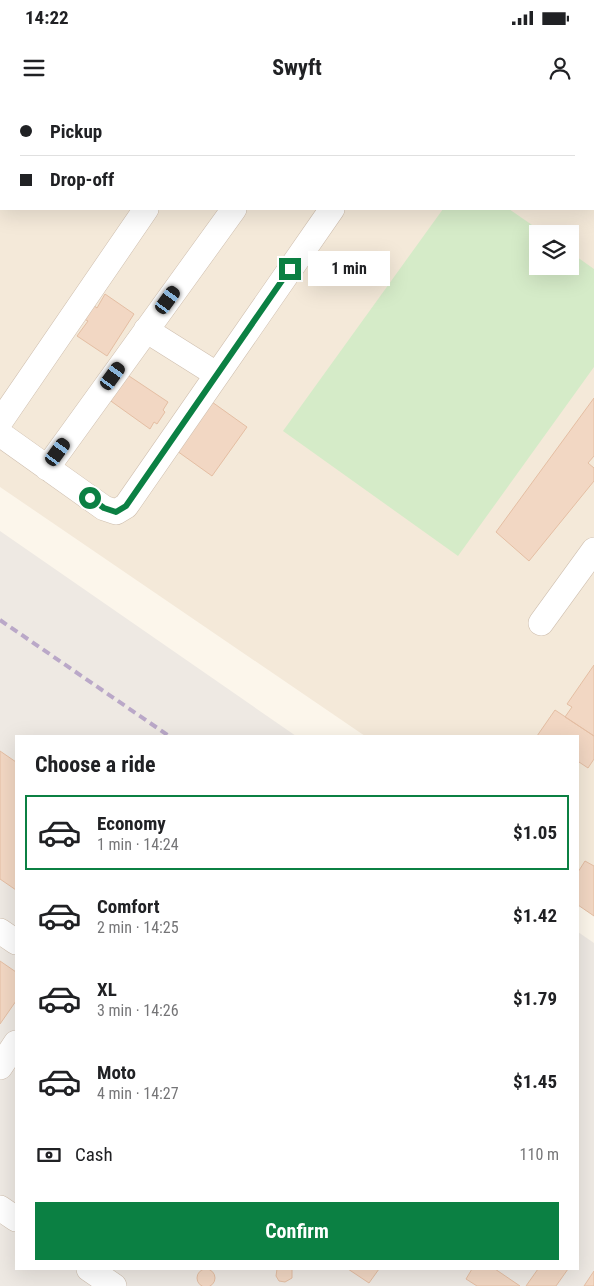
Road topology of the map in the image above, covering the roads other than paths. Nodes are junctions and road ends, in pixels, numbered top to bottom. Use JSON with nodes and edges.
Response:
{"nodes":[{"id":1,"x":145,"y":210,"type":"edge"},
{"id":2,"x":233,"y":210,"type":"edge"},
{"id":3,"x":331,"y":210,"type":"edge"},
{"id":4,"x":146,"y":330,"type":"junction"},
{"id":5,"x":216,"y":374,"type":"junction"},
{"id":6,"x":0,"y":422,"type":"edge"},
{"id":7,"x":0,"y":434,"type":"edge"},
{"id":8,"x":47,"y":468,"type":"junction"},
{"id":9,"x":594,"y":550,"type":"edge"},
{"id":10,"x":542,"y":623,"type":"dead end"},
{"id":11,"x":0,"y":931,"type":"edge"},
{"id":12,"x":15,"y":941,"type":"edge"},
{"id":13,"x":15,"y":1044,"type":"edge"},
{"id":14,"x":0,"y":1067,"type":"edge"},
{"id":15,"x":0,"y":1208,"type":"edge"},
{"id":16,"x":15,"y":1218,"type":"edge"},
{"id":17,"x":90,"y":1270,"type":"edge"},
{"id":18,"x":114,"y":1286,"type":"edge"}],
"edges":[{"from":1,"to":6,"type":"street"},
{"from":2,"to":4,"type":"street"},
{"from":3,"to":5,"type":"street"},
{"from":4,"to":5,"type":"street"},
{"from":4,"to":8,"type":"street"},
{"from":5,"to":8,"type":"street"},
{"from":7,"to":8,"type":"street"},
{"from":9,"to":10,"type":"street"},
{"from":11,"to":12,"type":"street"},
{"from":13,"to":14,"type":"street"},
{"from":15,"to":16,"type":"street"},
{"from":17,"to":18,"type":"street"}]}
